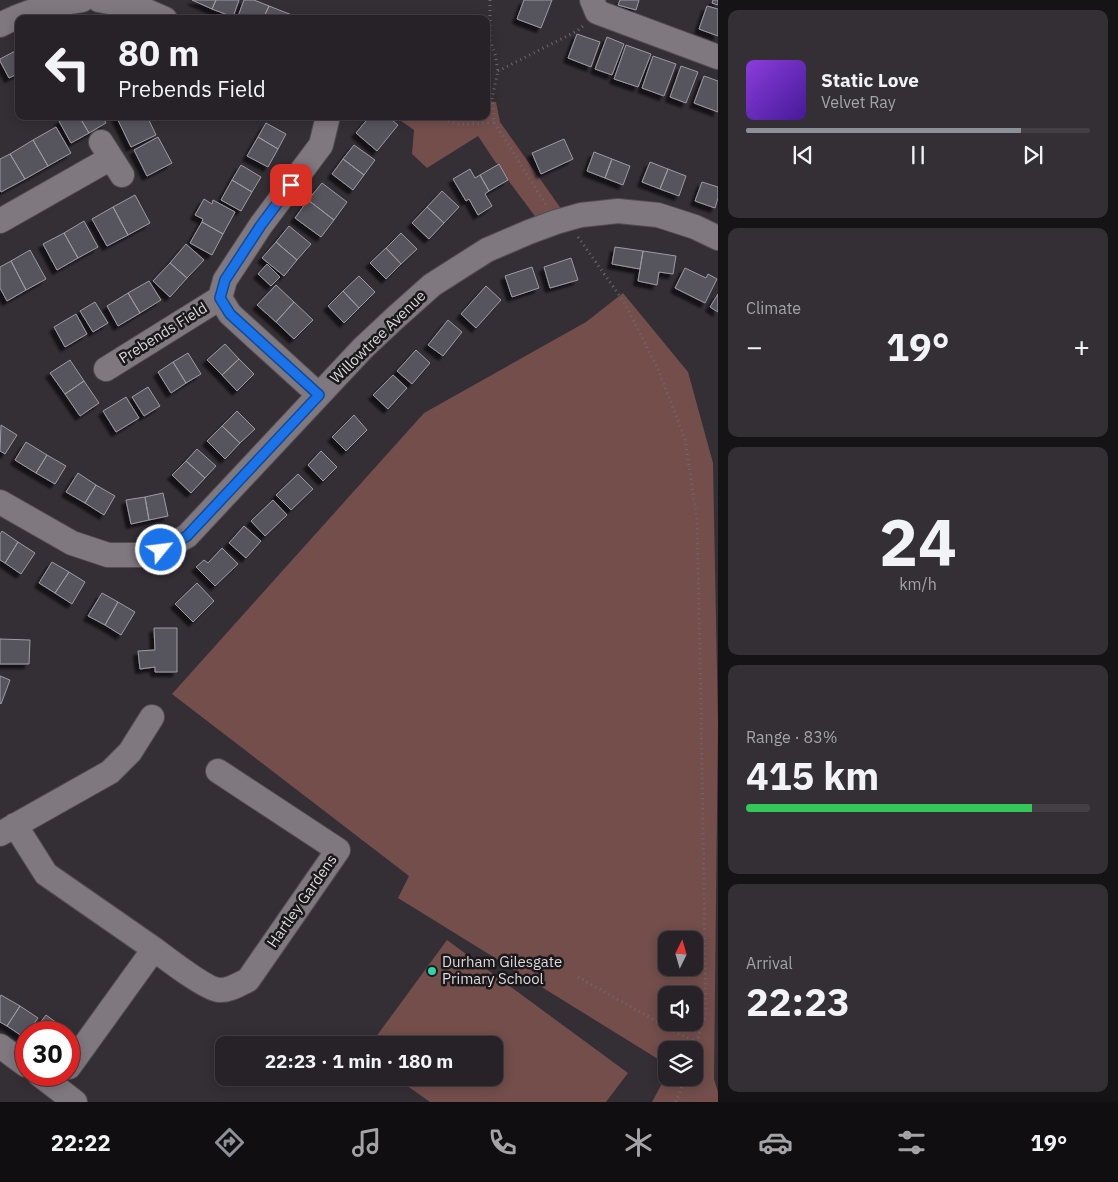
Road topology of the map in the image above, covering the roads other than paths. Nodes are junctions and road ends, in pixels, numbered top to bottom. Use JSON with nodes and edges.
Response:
{"nodes":[{"id":1,"x":82,"y":0,"type":"edge"},
{"id":2,"x":99,"y":0,"type":"edge"},
{"id":3,"x":595,"y":6,"type":"edge"},
{"id":4,"x":18,"y":15,"type":"edge"},
{"id":5,"x":156,"y":15,"type":"edge"},
{"id":6,"x":15,"y":16,"type":"edge"},
{"id":7,"x":0,"y":25,"type":"edge"},
{"id":8,"x":718,"y":57,"type":"edge"},
{"id":9,"x":327,"y":120,"type":"edge"},
{"id":10,"x":111,"y":158,"type":"dead end"},
{"id":11,"x":0,"y":221,"type":"edge"},
{"id":12,"x":718,"y":238,"type":"edge"},
{"id":13,"x":220,"y":298,"type":"junction"},
{"id":14,"x":106,"y":369,"type":"dead end"},
{"id":15,"x":319,"y":395,"type":"junction"},
{"id":16,"x":0,"y":502,"type":"edge"},
{"id":17,"x":152,"y":718,"type":"dead end"},
{"id":18,"x":218,"y":771,"type":"dead end"},
{"id":19,"x":8,"y":829,"type":"edge"},
{"id":20,"x":154,"y":949,"type":"junction"},
{"id":21,"x":0,"y":1046,"type":"edge"},
{"id":22,"x":80,"y":1051,"type":"edge"},
{"id":23,"x":15,"y":1058,"type":"edge"},
{"id":24,"x":59,"y":1086,"type":"edge"},
{"id":25,"x":75,"y":1102,"type":"edge"}],
"edges":[{"from":1,"to":4,"type":"street"},
{"from":2,"to":5,"type":"street"},
{"from":3,"to":8,"type":"street"},
{"from":6,"to":7,"type":"street"},
{"from":9,"to":13,"type":"street","name":"Prebends Field"},
{"from":10,"to":11,"type":"street"},
{"from":12,"to":15,"type":"street","name":"Willowtree Avenue"},
{"from":13,"to":14,"type":"street","name":"Prebends Field"},
{"from":13,"to":15,"type":"street","name":"Prebends Field"},
{"from":15,"to":16,"type":"street","name":"Willowtree Avenue"},
{"from":17,"to":19,"type":"street","name":"Hartley Gardens"},
{"from":18,"to":20,"type":"street","name":"Hartley Gardens"},
{"from":19,"to":20,"type":"street","name":"Hartley Gardens"},
{"from":20,"to":22,"type":"street"},
{"from":21,"to":23,"type":"street"},
{"from":24,"to":25,"type":"street"}]}
